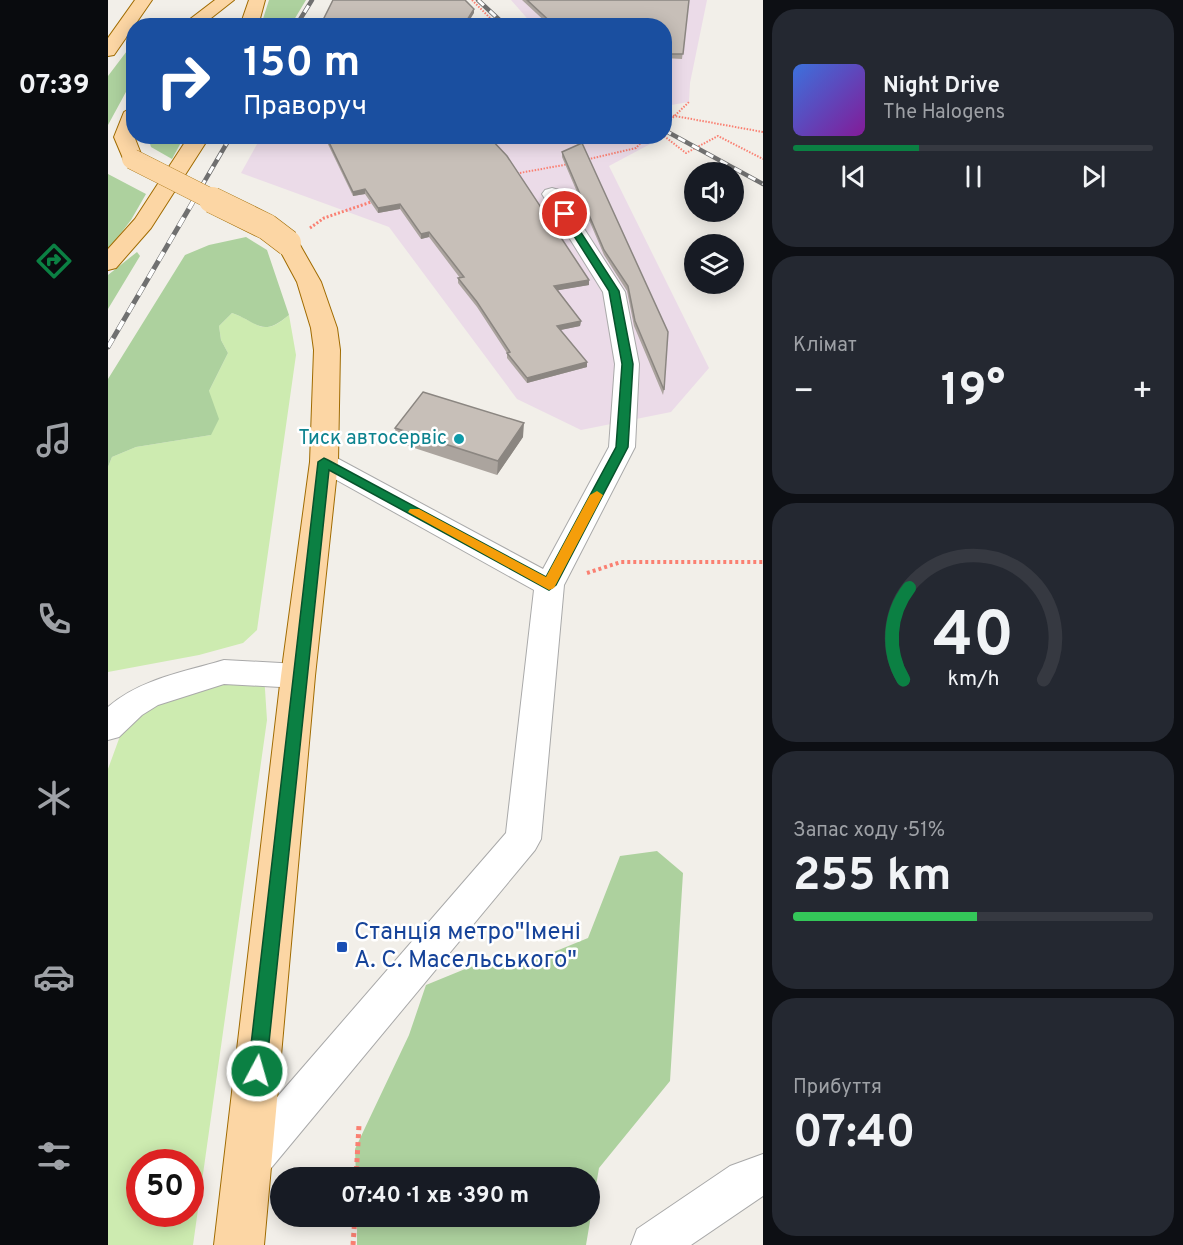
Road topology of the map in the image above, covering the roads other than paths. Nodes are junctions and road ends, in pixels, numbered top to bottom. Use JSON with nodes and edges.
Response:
{"nodes":[{"id":1,"x":144,"y":0,"type":"edge"},
{"id":2,"x":226,"y":0,"type":"edge"},
{"id":3,"x":257,"y":0,"type":"edge"},
{"id":4,"x":130,"y":18,"type":"edge"},
{"id":5,"x":190,"y":18,"type":"edge"},
{"id":6,"x":251,"y":18,"type":"edge"},
{"id":7,"x":126,"y":23,"type":"edge"},
{"id":8,"x":111,"y":43,"type":"edge"},
{"id":9,"x":127,"y":144,"type":"edge"},
{"id":10,"x":195,"y":144,"type":"edge"},
{"id":11,"x":552,"y":194,"type":"dead end"},
{"id":12,"x":108,"y":263,"type":"edge"},
{"id":13,"x":324,"y":462,"type":"junction"},
{"id":14,"x":549,"y":585,"type":"junction"},
{"id":15,"x":298,"y":676,"type":"junction"},
{"id":16,"x":108,"y":727,"type":"edge"},
{"id":17,"x":247,"y":1164,"type":"junction"},
{"id":18,"x":763,"y":1175,"type":"edge"},
{"id":19,"x":239,"y":1245,"type":"edge"},
{"id":20,"x":653,"y":1245,"type":"edge"}],
"edges":[{"from":1,"to":4,"type":"main road"},
{"from":2,"to":5,"type":"main road"},
{"from":3,"to":6,"type":"main road"},
{"from":7,"to":8,"type":"main road"},
{"from":9,"to":13,"type":"main road","bridge":true},
{"from":10,"to":12,"type":"main road"},
{"from":11,"to":14,"type":"lane"},
{"from":13,"to":14,"type":"lane"},
{"from":13,"to":15,"type":"main road"},
{"from":14,"to":17,"type":"lane"},
{"from":15,"to":16,"type":"lane"},
{"from":15,"to":17,"type":"main road"},
{"from":17,"to":19,"type":"main road"},
{"from":18,"to":20,"type":"lane"}]}
